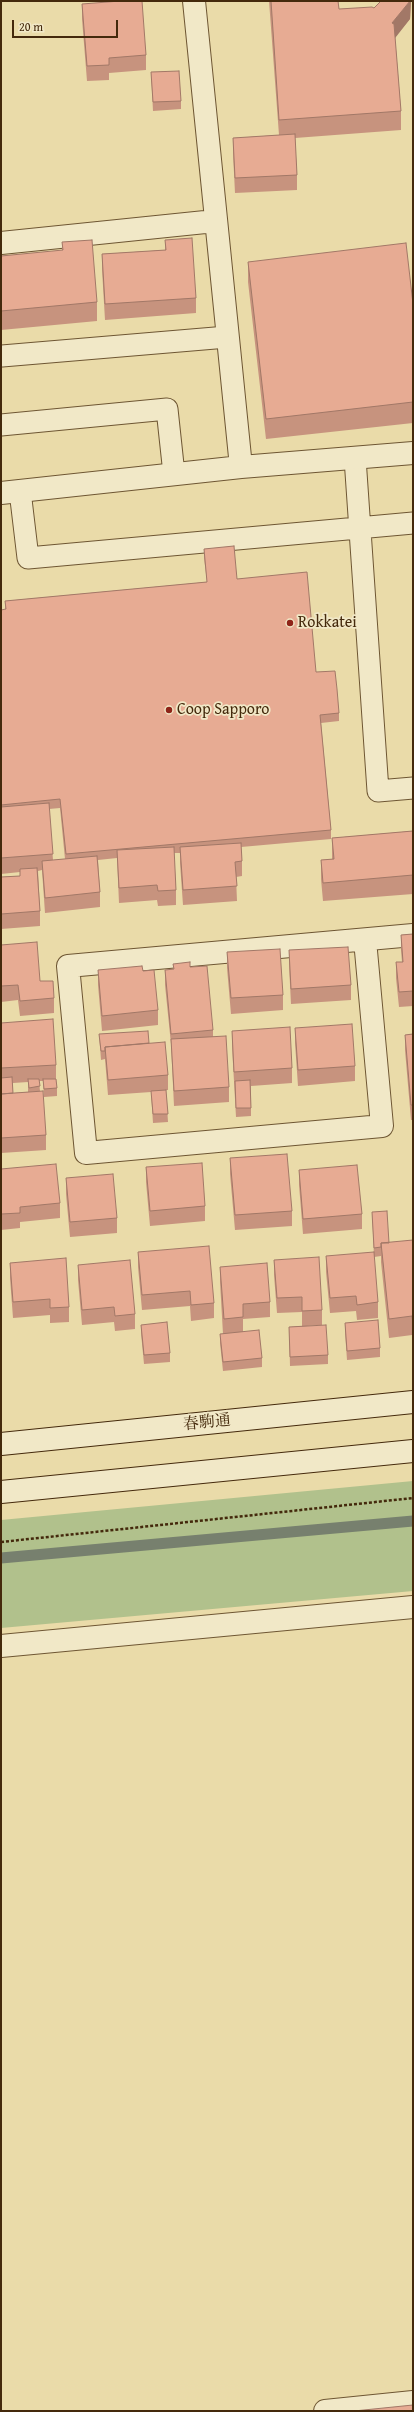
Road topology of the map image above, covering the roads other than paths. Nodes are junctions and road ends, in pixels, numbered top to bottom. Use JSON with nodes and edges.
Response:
{"nodes":[{"id":1,"x":194,"y":1,"type":"edge"},
{"id":2,"x":215,"y":221,"type":"junction"},
{"id":3,"x":1,"y":243,"type":"edge"},
{"id":4,"x":227,"y":337,"type":"junction"},
{"id":5,"x":2,"y":356,"type":"dead end"},
{"id":6,"x":1,"y":426,"type":"edge"},
{"id":7,"x":413,"y":453,"type":"edge"},
{"id":8,"x":355,"y":458,"type":"junction"},
{"id":9,"x":241,"y":467,"type":"junction"},
{"id":10,"x":174,"y":474,"type":"junction"},
{"id":11,"x":10,"y":492,"type":"edge"},
{"id":12,"x":413,"y":523,"type":"edge"},
{"id":13,"x":360,"y":528,"type":"junction"},
{"id":14,"x":413,"y":788,"type":"edge"},
{"id":15,"x":413,"y":935,"type":"edge"},
{"id":16,"x":365,"y":940,"type":"junction"},
{"id":17,"x":413,"y":1402,"type":"edge"},
{"id":18,"x":1,"y":1444,"type":"edge"},
{"id":19,"x":413,"y":1451,"type":"edge"},
{"id":20,"x":1,"y":1492,"type":"edge"},
{"id":21,"x":413,"y":1607,"type":"edge"},
{"id":22,"x":1,"y":1646,"type":"edge"},
{"id":23,"x":413,"y":2402,"type":"edge"},
{"id":24,"x":325,"y":2411,"type":"edge"}],
"edges":[{"from":1,"to":2,"type":"street"},
{"from":2,"to":3,"type":"street"},
{"from":2,"to":4,"type":"street"},
{"from":4,"to":5,"type":"lane"},
{"from":4,"to":9,"type":"street"},
{"from":6,"to":10,"type":"lane"},
{"from":7,"to":8,"type":"street"},
{"from":8,"to":9,"type":"street"},
{"from":8,"to":13,"type":"lane"},
{"from":9,"to":10,"type":"street"},
{"from":10,"to":11,"type":"street"},
{"from":11,"to":13,"type":"lane"},
{"from":12,"to":13,"type":"lane"},
{"from":13,"to":14,"type":"lane"},
{"from":15,"to":16,"type":"street"},
{"from":16,"to":16,"type":"street"},
{"from":17,"to":18,"type":"street","name":"春駒通"},
{"from":19,"to":20,"type":"street"},
{"from":21,"to":22,"type":"street"},
{"from":23,"to":24,"type":"street"}]}
